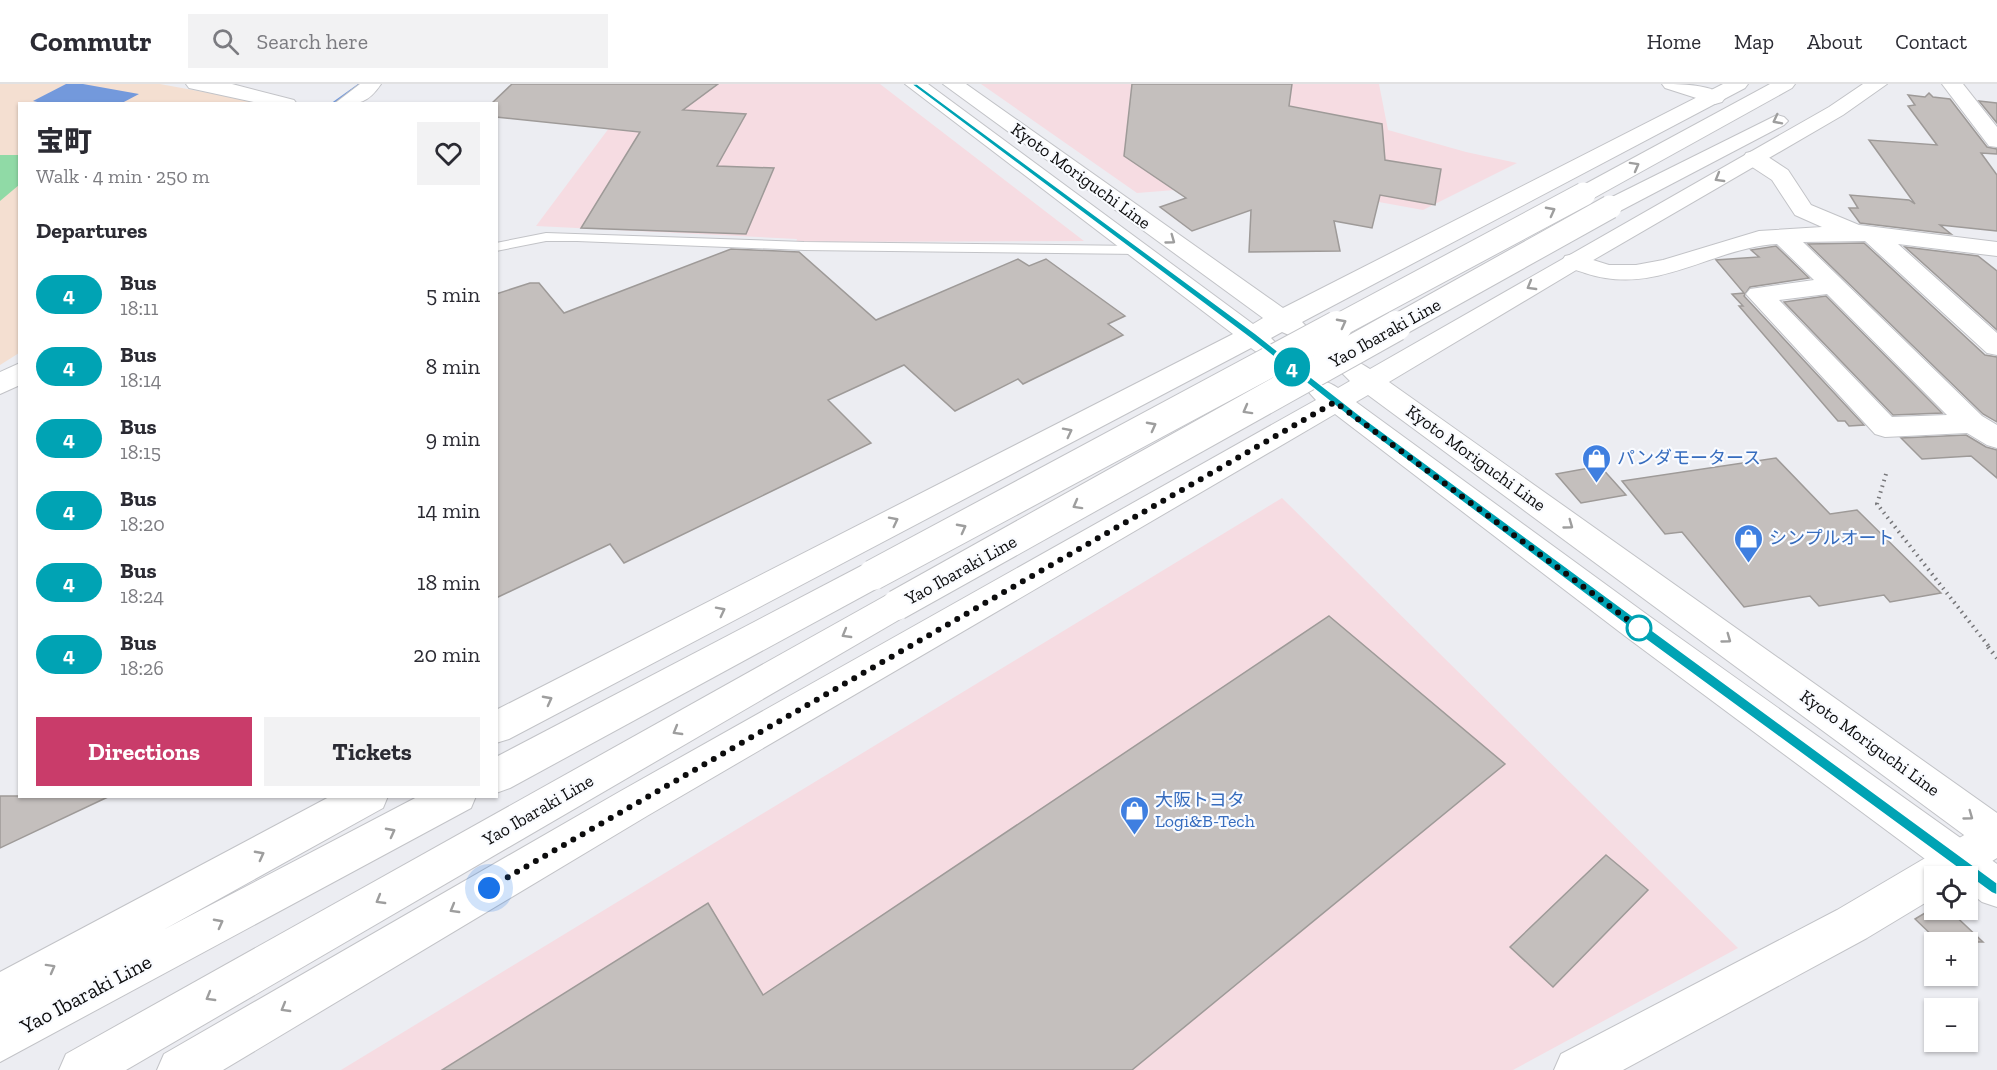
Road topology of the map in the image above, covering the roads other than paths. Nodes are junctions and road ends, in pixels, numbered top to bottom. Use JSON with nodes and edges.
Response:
{"nodes":[{"id":1,"x":196,"y":84,"type":"edge"},
{"id":2,"x":371,"y":84,"type":"edge"},
{"id":3,"x":915,"y":84,"type":"edge"},
{"id":4,"x":953,"y":84,"type":"edge"},
{"id":5,"x":1672,"y":84,"type":"edge"},
{"id":6,"x":1785,"y":84,"type":"edge"},
{"id":7,"x":1848,"y":84,"type":"edge"},
{"id":8,"x":1877,"y":84,"type":"edge"},
{"id":9,"x":1952,"y":84,"type":"edge"},
{"id":10,"x":1726,"y":91,"type":"edge"},
{"id":11,"x":279,"y":102,"type":"edge"},
{"id":12,"x":348,"y":102,"type":"edge"},
{"id":13,"x":1997,"y":141,"type":"edge"},
{"id":14,"x":1754,"y":158,"type":"junction"},
{"id":15,"x":1863,"y":233,"type":"junction"},
{"id":16,"x":1782,"y":235,"type":"junction"},
{"id":17,"x":498,"y":247,"type":"edge"},
{"id":18,"x":1138,"y":250,"type":"junction"},
{"id":19,"x":1993,"y":252,"type":"edge"},
{"id":20,"x":1574,"y":261,"type":"junction"},
{"id":21,"x":1833,"y":286,"type":"junction"},
{"id":22,"x":1283,"y":320,"type":"junction"},
{"id":23,"x":1253,"y":336,"type":"junction"},
{"id":24,"x":1997,"y":347,"type":"edge"},
{"id":25,"x":18,"y":373,"type":"edge"},
{"id":26,"x":1369,"y":381,"type":"junction"},
{"id":27,"x":0,"y":385,"type":"edge"},
{"id":28,"x":1335,"y":402,"type":"junction"},
{"id":29,"x":1972,"y":423,"type":"junction"},
{"id":30,"x":1997,"y":438,"type":"edge"},
{"id":31,"x":498,"y":727,"type":"edge"},
{"id":32,"x":498,"y":775,"type":"edge"},
{"id":33,"x":365,"y":798,"type":"edge"},
{"id":34,"x":453,"y":798,"type":"edge"},
{"id":35,"x":1997,"y":836,"type":"edge"},
{"id":36,"x":1958,"y":859,"type":"junction"},
{"id":37,"x":1997,"y":888,"type":"edge"},
{"id":38,"x":0,"y":996,"type":"edge"},
{"id":39,"x":0,"y":1039,"type":"edge"},
{"id":40,"x":82,"y":1070,"type":"edge"},
{"id":41,"x":180,"y":1070,"type":"edge"},
{"id":42,"x":1577,"y":1070,"type":"edge"}],
"edges":[{"from":1,"to":11,"type":"main road"},
{"from":2,"to":12,"type":"main road"},
{"from":3,"to":18,"type":"main road","name":"Kyoto Moriguchi Line"},
{"from":4,"to":22,"type":"main road","name":"Kyoto Moriguchi Line","one_way":true},
{"from":5,"to":10,"type":"main road"},
{"from":32,"to":6,"type":"main road","name":"Yao Ibaraki Line","one_way":true,"bridge":true},
{"from":7,"to":40,"type":"main road","name":"Yao Ibaraki Line","one_way":true,"bridge":true},
{"from":8,"to":14,"type":"main road"},
{"from":9,"to":13,"type":"main road"},
{"from":10,"to":22,"type":"main road"},
{"from":14,"to":15,"type":"main road"},
{"from":14,"to":20,"type":"main road","one_way":true},
{"from":15,"to":16,"type":"main road"},
{"from":15,"to":19,"type":"main road"},
{"from":15,"to":24,"type":"main road"},
{"from":16,"to":20,"type":"main road"},
{"from":16,"to":21,"type":"main road"},
{"from":17,"to":18,"type":"lane"},
{"from":18,"to":23,"type":"main road","name":"Kyoto Moriguchi Line"},
{"from":20,"to":26,"type":"main road","one_way":true},
{"from":21,"to":29,"type":"main road"},
{"from":21,"to":29,"type":"main road"},
{"from":22,"to":23,"type":"main road"},
{"from":22,"to":26,"type":"main road","name":"Kyoto Moriguchi Line"},
{"from":23,"to":28,"type":"main road","name":"Kyoto Moriguchi Line"},
{"from":31,"to":23,"type":"main road","one_way":true},
{"from":25,"to":27,"type":"main road"},
{"from":26,"to":28,"type":"main road"},
{"from":26,"to":35,"type":"main road","name":"Kyoto Moriguchi Line","one_way":true},
{"from":28,"to":36,"type":"main road","name":"Kyoto Moriguchi Line"},
{"from":28,"to":41,"type":"main road","one_way":true},
{"from":29,"to":30,"type":"main road"},
{"from":38,"to":33,"type":"main road","one_way":true},
{"from":39,"to":34,"type":"main road","name":"Yao Ibaraki Line","one_way":true},
{"from":35,"to":36,"type":"main road"},
{"from":36,"to":37,"type":"main road","name":"Kyoto Moriguchi Line"},
{"from":36,"to":42,"type":"main road"}]}
